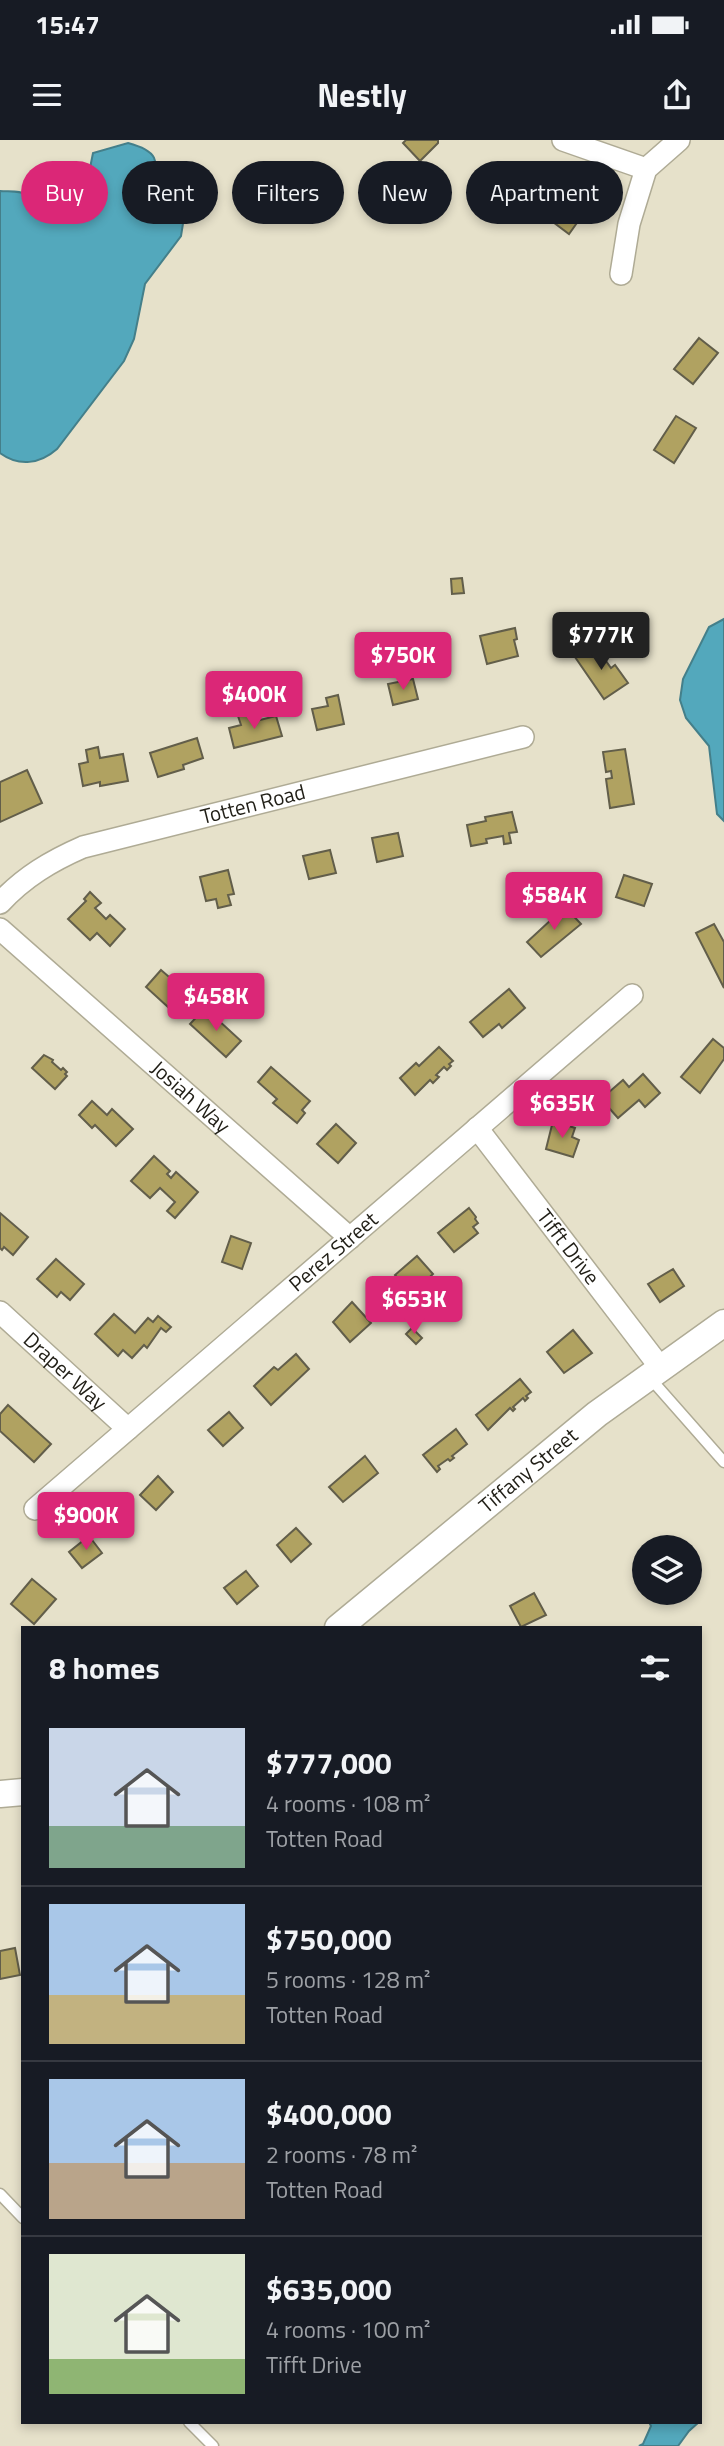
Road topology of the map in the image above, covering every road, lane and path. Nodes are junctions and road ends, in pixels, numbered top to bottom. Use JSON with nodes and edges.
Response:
{"nodes":[{"id":1,"x":563,"y":140,"type":"edge"},
{"id":2,"x":679,"y":140,"type":"edge"},
{"id":3,"x":646,"y":169,"type":"junction"},
{"id":4,"x":621,"y":274,"type":"dead end"},
{"id":5,"x":523,"y":737,"type":"dead end"},
{"id":6,"x":0,"y":903,"type":"edge"},
{"id":7,"x":0,"y":929,"type":"edge"},
{"id":8,"x":632,"y":995,"type":"dead end"},
{"id":9,"x":477,"y":1128,"type":"junction"},
{"id":10,"x":349,"y":1238,"type":"junction"},
{"id":11,"x":0,"y":1312,"type":"edge"},
{"id":12,"x":724,"y":1323,"type":"edge"},
{"id":13,"x":654,"y":1372,"type":"junction"},
{"id":14,"x":128,"y":1429,"type":"junction"},
{"id":15,"x":724,"y":1462,"type":"edge"},
{"id":16,"x":35,"y":1509,"type":"dead end"},
{"id":17,"x":340,"y":1626,"type":"edge"},
{"id":18,"x":21,"y":1792,"type":"edge"},
{"id":19,"x":0,"y":1794,"type":"edge"},
{"id":20,"x":0,"y":2194,"type":"edge"},
{"id":21,"x":21,"y":2216,"type":"edge"},
{"id":22,"x":191,"y":2424,"type":"edge"},
{"id":23,"x":213,"y":2446,"type":"edge"}],
"edges":[{"from":1,"to":3,"type":"street"},
{"from":2,"to":3,"type":"street"},
{"from":3,"to":4,"type":"street"},
{"from":5,"to":6,"type":"street","name":"Totten Road"},
{"from":7,"to":10,"type":"street","name":"Josiah Way"},
{"from":8,"to":9,"type":"street","name":"Perez Street"},
{"from":9,"to":10,"type":"street","name":"Perez Street"},
{"from":9,"to":13,"type":"street","name":"Tifft Drive"},
{"from":10,"to":14,"type":"street","name":"Perez Street"},
{"from":11,"to":14,"type":"street","name":"Draper Way"},
{"from":12,"to":13,"type":"street","name":"Tiffany Street"},
{"from":13,"to":15,"type":"lane"},
{"from":13,"to":17,"type":"street","name":"Tiffany Street"},
{"from":14,"to":16,"type":"street","name":"Perez Street"},
{"from":18,"to":19,"type":"street"},
{"from":20,"to":21,"type":"lane"},
{"from":22,"to":23,"type":"lane"}]}
